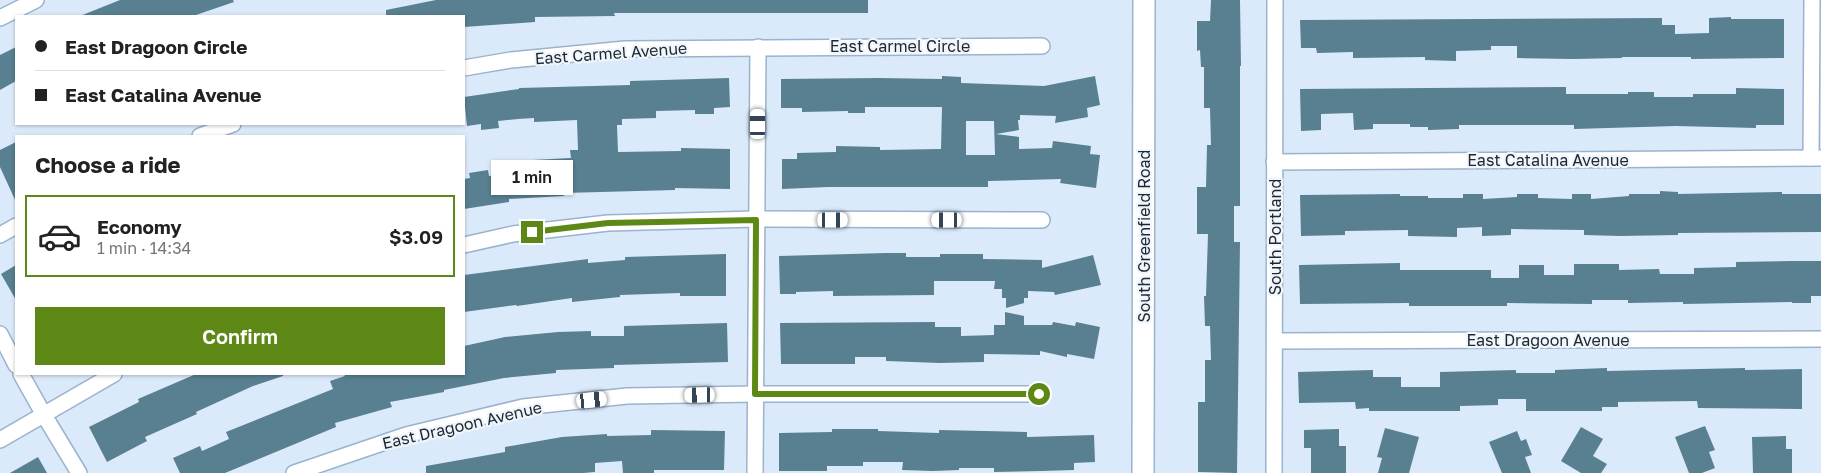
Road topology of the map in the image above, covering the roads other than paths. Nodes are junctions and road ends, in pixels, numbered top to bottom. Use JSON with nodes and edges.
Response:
{"nodes":[{"id":1,"x":36,"y":0,"type":"edge"},
{"id":2,"x":1144,"y":0,"type":"edge"},
{"id":3,"x":1275,"y":0,"type":"edge"},
{"id":4,"x":1812,"y":0,"type":"edge"},
{"id":5,"x":0,"y":18,"type":"edge"},
{"id":6,"x":1042,"y":46,"type":"dead end"},
{"id":7,"x":758,"y":47,"type":"junction"},
{"id":8,"x":465,"y":68,"type":"edge"},
{"id":9,"x":231,"y":125,"type":"edge"},
{"id":10,"x":203,"y":135,"type":"edge"},
{"id":11,"x":1816,"y":158,"type":"edge"},
{"id":12,"x":1274,"y":162,"type":"junction"},
{"id":13,"x":756,"y":220,"type":"junction"},
{"id":14,"x":1042,"y":220,"type":"dead end"},
{"id":15,"x":15,"y":227,"type":"edge"},
{"id":16,"x":0,"y":235,"type":"edge"},
{"id":17,"x":465,"y":245,"type":"edge"},
{"id":18,"x":0,"y":334,"type":"edge"},
{"id":19,"x":1821,"y":339,"type":"edge"},
{"id":20,"x":1275,"y":341,"type":"junction"},
{"id":21,"x":15,"y":362,"type":"edge"},
{"id":22,"x":22,"y":375,"type":"edge"},
{"id":23,"x":112,"y":375,"type":"edge"},
{"id":24,"x":755,"y":394,"type":"junction"},
{"id":25,"x":1039,"y":394,"type":"dead end"},
{"id":26,"x":44,"y":415,"type":"junction"},
{"id":27,"x":0,"y":440,"type":"edge"},
{"id":28,"x":79,"y":473,"type":"edge"},
{"id":29,"x":294,"y":473,"type":"edge"},
{"id":30,"x":755,"y":473,"type":"edge"},
{"id":31,"x":1143,"y":473,"type":"edge"},
{"id":32,"x":1274,"y":473,"type":"edge"}],
"edges":[{"from":1,"to":5,"type":"street"},
{"from":2,"to":31,"type":"main road","name":"South Greenfield Road"},
{"from":3,"to":12,"type":"street","name":"South Portland"},
{"from":4,"to":11,"type":"street"},
{"from":6,"to":7,"type":"street","name":"East Carmel Circle"},
{"from":7,"to":8,"type":"street","name":"East Carmel Avenue"},
{"from":7,"to":13,"type":"street"},
{"from":9,"to":10,"type":"street"},
{"from":11,"to":12,"type":"street","name":"East Catalina Avenue"},
{"from":12,"to":20,"type":"street","name":"South Portland"},
{"from":13,"to":14,"type":"street"},
{"from":13,"to":17,"type":"street"},
{"from":13,"to":24,"type":"street"},
{"from":15,"to":16,"type":"street"},
{"from":18,"to":21,"type":"street"},
{"from":19,"to":20,"type":"street","name":"East Dragoon Avenue"},
{"from":20,"to":32,"type":"street","name":"South Portland"},
{"from":22,"to":26,"type":"street"},
{"from":23,"to":26,"type":"street"},
{"from":24,"to":25,"type":"street","name":"East Dragoon Avenue"},
{"from":24,"to":29,"type":"street","name":"East Dragoon Avenue"},
{"from":24,"to":30,"type":"street"},
{"from":26,"to":27,"type":"street"},
{"from":26,"to":28,"type":"street"}]}
